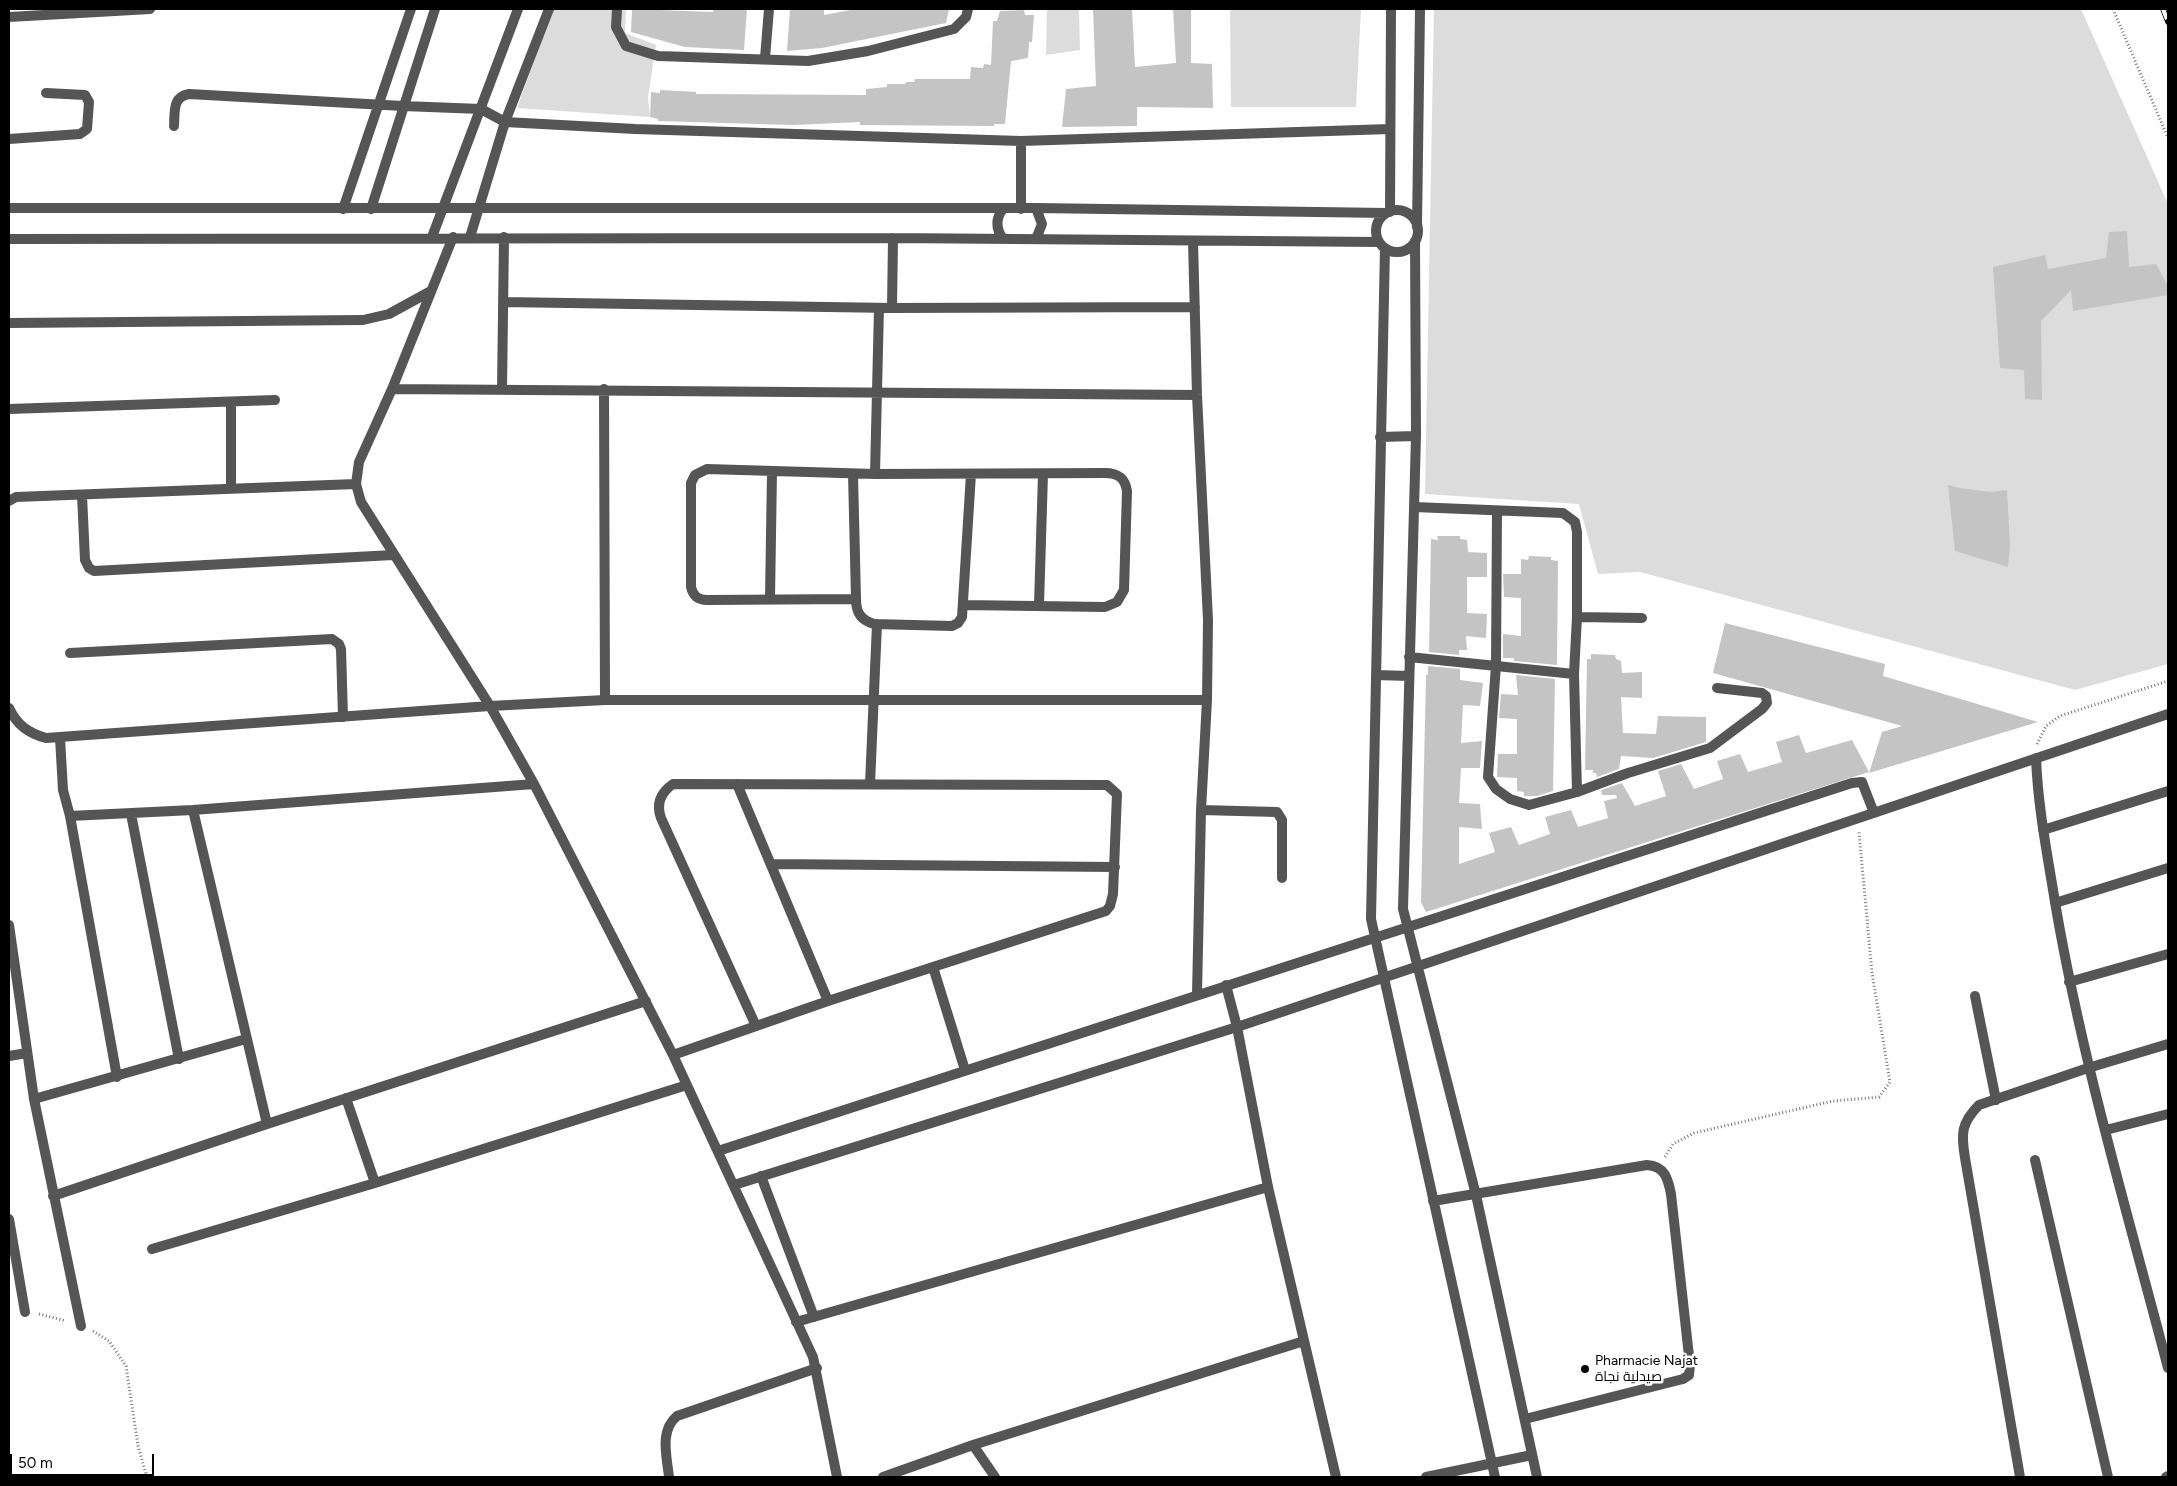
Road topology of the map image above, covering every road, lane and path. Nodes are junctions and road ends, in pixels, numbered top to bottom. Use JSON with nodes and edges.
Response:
{"nodes":[{"id":1,"x":150,"y":9,"type":"edge"},
{"id":2,"x":411,"y":9,"type":"edge"},
{"id":3,"x":435,"y":9,"type":"edge"},
{"id":4,"x":518,"y":9,"type":"edge"},
{"id":5,"x":549,"y":9,"type":"edge"},
{"id":6,"x":617,"y":9,"type":"edge"},
{"id":7,"x":769,"y":9,"type":"edge"},
{"id":8,"x":968,"y":9,"type":"edge"},
{"id":9,"x":1390,"y":9,"type":"edge"},
{"id":10,"x":1420,"y":9,"type":"edge"},
{"id":11,"x":2113,"y":9,"type":"edge"},
{"id":12,"x":121,"y":10,"type":"edge"},
{"id":13,"x":9,"y":17,"type":"edge"},
{"id":14,"x":765,"y":58,"type":"junction"},
{"id":15,"x":46,"y":93,"type":"dead end"},
{"id":16,"x":377,"y":105,"type":"junction"},
{"id":17,"x":403,"y":106,"type":"junction"},
{"id":18,"x":481,"y":109,"type":"junction"},
{"id":19,"x":505,"y":122,"type":"junction"},
{"id":20,"x":174,"y":126,"type":"dead end"},
{"id":21,"x":1390,"y":129,"type":"junction"},
{"id":22,"x":2168,"y":138,"type":"edge"},
{"id":23,"x":9,"y":139,"type":"edge"},
{"id":24,"x":1021,"y":141,"type":"junction"},
{"id":25,"x":9,"y":208,"type":"edge"},
{"id":26,"x":1036,"y":208,"type":"junction"},
{"id":27,"x":343,"y":209,"type":"junction"},
{"id":28,"x":371,"y":209,"type":"junction"},
{"id":29,"x":442,"y":209,"type":"junction"},
{"id":30,"x":480,"y":209,"type":"junction"},
{"id":31,"x":1003,"y":209,"type":"junction"},
{"id":32,"x":1020,"y":209,"type":"junction"},
{"id":33,"x":1388,"y":212,"type":"junction"},
{"id":34,"x":1417,"y":227,"type":"junction"},
{"id":35,"x":432,"y":237,"type":"junction"},
{"id":36,"x":453,"y":237,"type":"junction"},
{"id":37,"x":470,"y":237,"type":"junction"},
{"id":38,"x":504,"y":237,"type":"junction"},
{"id":39,"x":893,"y":238,"type":"junction"},
{"id":40,"x":9,"y":239,"type":"edge"},
{"id":41,"x":1003,"y":239,"type":"junction"},
{"id":42,"x":1036,"y":239,"type":"junction"},
{"id":43,"x":1194,"y":241,"type":"junction"},
{"id":44,"x":1415,"y":241,"type":"junction"},
{"id":45,"x":1382,"y":245,"type":"junction"},
{"id":46,"x":431,"y":291,"type":"junction"},
{"id":47,"x":503,"y":302,"type":"junction"},
{"id":48,"x":1194,"y":307,"type":"junction"},
{"id":49,"x":879,"y":308,"type":"junction"},
{"id":50,"x":892,"y":308,"type":"junction"},
{"id":51,"x":9,"y":323,"type":"edge"},
{"id":52,"x":392,"y":389,"type":"junction"},
{"id":53,"x":502,"y":389,"type":"junction"},
{"id":54,"x":604,"y":389,"type":"junction"},
{"id":55,"x":877,"y":392,"type":"junction"},
{"id":56,"x":1197,"y":395,"type":"junction"},
{"id":57,"x":275,"y":400,"type":"dead end"},
{"id":58,"x":231,"y":402,"type":"junction"},
{"id":59,"x":9,"y":408,"type":"edge"},
{"id":60,"x":1416,"y":436,"type":"junction"},
{"id":61,"x":1380,"y":437,"type":"junction"},
{"id":62,"x":772,"y":472,"type":"junction"},
{"id":63,"x":853,"y":474,"type":"junction"},
{"id":64,"x":875,"y":474,"type":"junction"},
{"id":65,"x":971,"y":474,"type":"junction"},
{"id":66,"x":1043,"y":474,"type":"junction"},
{"id":67,"x":356,"y":484,"type":"junction"},
{"id":68,"x":231,"y":489,"type":"junction"},
{"id":69,"x":82,"y":495,"type":"junction"},
{"id":70,"x":9,"y":501,"type":"edge"},
{"id":71,"x":1414,"y":507,"type":"junction"},
{"id":72,"x":1497,"y":511,"type":"junction"},
{"id":73,"x":393,"y":555,"type":"junction"},
{"id":74,"x":770,"y":599,"type":"junction"},
{"id":75,"x":856,"y":599,"type":"junction"},
{"id":76,"x":963,"y":604,"type":"junction"},
{"id":77,"x":1039,"y":606,"type":"junction"},
{"id":78,"x":1577,"y":617,"type":"junction"},
{"id":79,"x":1642,"y":618,"type":"dead end"},
{"id":80,"x":877,"y":624,"type":"junction"},
{"id":81,"x":70,"y":654,"type":"dead end"},
{"id":82,"x":1409,"y":658,"type":"junction"},
{"id":83,"x":1496,"y":665,"type":"junction"},
{"id":84,"x":1574,"y":674,"type":"junction"},
{"id":85,"x":1376,"y":675,"type":"junction"},
{"id":86,"x":1409,"y":676,"type":"junction"},
{"id":87,"x":2168,"y":681,"type":"edge"},
{"id":88,"x":1717,"y":688,"type":"dead end"},
{"id":89,"x":604,"y":700,"type":"junction"},
{"id":90,"x":875,"y":700,"type":"junction"},
{"id":91,"x":1207,"y":700,"type":"junction"},
{"id":92,"x":490,"y":706,"type":"junction"},
{"id":93,"x":9,"y":708,"type":"edge"},
{"id":94,"x":2168,"y":714,"type":"edge"},
{"id":95,"x":343,"y":717,"type":"junction"},
{"id":96,"x":11,"y":721,"type":"edge"},
{"id":97,"x":60,"y":738,"type":"junction"},
{"id":98,"x":2036,"y":758,"type":"junction"},
{"id":99,"x":534,"y":784,"type":"junction"},
{"id":100,"x":737,"y":784,"type":"junction"},
{"id":101,"x":870,"y":784,"type":"junction"},
{"id":102,"x":2168,"y":791,"type":"edge"},
{"id":103,"x":1577,"y":792,"type":"junction"},
{"id":104,"x":193,"y":810,"type":"junction"},
{"id":105,"x":1201,"y":810,"type":"junction"},
{"id":106,"x":1874,"y":813,"type":"junction"},
{"id":107,"x":131,"y":814,"type":"junction"},
{"id":108,"x":70,"y":816,"type":"junction"},
{"id":109,"x":1858,"y":819,"type":"junction"},
{"id":110,"x":2043,"y":830,"type":"junction"},
{"id":111,"x":771,"y":864,"type":"junction"},
{"id":112,"x":1115,"y":867,"type":"junction"},
{"id":113,"x":2168,"y":868,"type":"edge"},
{"id":114,"x":1282,"y":878,"type":"dead end"},
{"id":115,"x":2056,"y":903,"type":"junction"},
{"id":116,"x":9,"y":925,"type":"edge"},
{"id":117,"x":1407,"y":930,"type":"junction"},
{"id":118,"x":1374,"y":940,"type":"junction"},
{"id":119,"x":2168,"y":954,"type":"edge"},
{"id":120,"x":1417,"y":966,"type":"junction"},
{"id":121,"x":933,"y":967,"type":"junction"},
{"id":122,"x":1383,"y":978,"type":"junction"},
{"id":123,"x":2069,"y":982,"type":"junction"},
{"id":124,"x":1226,"y":985,"type":"junction"},
{"id":125,"x":1197,"y":994,"type":"junction"},
{"id":126,"x":1975,"y":996,"type":"dead end"},
{"id":127,"x":646,"y":1000,"type":"junction"},
{"id":128,"x":828,"y":1001,"type":"junction"},
{"id":129,"x":756,"y":1026,"type":"junction"},
{"id":130,"x":1237,"y":1027,"type":"junction"},
{"id":131,"x":246,"y":1039,"type":"junction"},
{"id":132,"x":2168,"y":1044,"type":"edge"},
{"id":133,"x":27,"y":1053,"type":"junction"},
{"id":134,"x":673,"y":1055,"type":"junction"},
{"id":135,"x":9,"y":1056,"type":"edge"},
{"id":136,"x":178,"y":1059,"type":"junction"},
{"id":137,"x":2088,"y":1068,"type":"junction"},
{"id":138,"x":965,"y":1070,"type":"junction"},
{"id":139,"x":117,"y":1076,"type":"junction"},
{"id":140,"x":687,"y":1085,"type":"junction"},
{"id":141,"x":346,"y":1098,"type":"junction"},
{"id":142,"x":34,"y":1099,"type":"junction"},
{"id":143,"x":1996,"y":1100,"type":"junction"},
{"id":144,"x":2168,"y":1114,"type":"edge"},
{"id":145,"x":267,"y":1124,"type":"junction"},
{"id":146,"x":2106,"y":1130,"type":"junction"},
{"id":147,"x":718,"y":1151,"type":"junction"},
{"id":148,"x":2035,"y":1160,"type":"dead end"},
{"id":149,"x":1657,"y":1167,"type":"junction"},
{"id":150,"x":761,"y":1176,"type":"junction"},
{"id":151,"x":374,"y":1183,"type":"junction"},
{"id":152,"x":734,"y":1185,"type":"junction"},
{"id":153,"x":1268,"y":1187,"type":"junction"},
{"id":154,"x":1476,"y":1195,"type":"junction"},
{"id":155,"x":53,"y":1196,"type":"junction"},
{"id":156,"x":1433,"y":1201,"type":"junction"},
{"id":157,"x":9,"y":1219,"type":"edge"},
{"id":158,"x":152,"y":1249,"type":"dead end"},
{"id":159,"x":25,"y":1312,"type":"joint"},
{"id":160,"x":814,"y":1317,"type":"junction"},
{"id":161,"x":796,"y":1322,"type":"junction"},
{"id":162,"x":81,"y":1326,"type":"junction"},
{"id":163,"x":1304,"y":1341,"type":"junction"},
{"id":164,"x":816,"y":1368,"type":"junction"},
{"id":165,"x":2168,"y":1368,"type":"edge"},
{"id":166,"x":1525,"y":1419,"type":"junction"},
{"id":167,"x":974,"y":1445,"type":"junction"},
{"id":168,"x":1532,"y":1455,"type":"junction"},
{"id":169,"x":1491,"y":1463,"type":"junction"},
{"id":170,"x":147,"y":1477,"type":"edge"},
{"id":171,"x":669,"y":1477,"type":"edge"},
{"id":172,"x":837,"y":1477,"type":"edge"},
{"id":173,"x":883,"y":1477,"type":"edge"},
{"id":174,"x":995,"y":1477,"type":"edge"},
{"id":175,"x":1336,"y":1477,"type":"edge"},
{"id":176,"x":1426,"y":1477,"type":"edge"},
{"id":177,"x":1494,"y":1477,"type":"edge"},
{"id":178,"x":1537,"y":1477,"type":"edge"},
{"id":179,"x":2020,"y":1477,"type":"edge"},
{"id":180,"x":2108,"y":1477,"type":"edge"}],
"edges":[{"from":1,"to":12,"type":"street"},
{"from":2,"to":16,"type":"street"},
{"from":3,"to":17,"type":"street"},
{"from":4,"to":18,"type":"street"},
{"from":5,"to":19,"type":"street"},
{"from":6,"to":14,"type":"street"},
{"from":7,"to":14,"type":"street"},
{"from":8,"to":14,"type":"street"},
{"from":9,"to":21,"type":"street"},
{"from":10,"to":34,"type":"street"},
{"from":11,"to":22,"type":"path"},
{"from":12,"to":13,"type":"street"},
{"from":15,"to":23,"type":"street"},
{"from":16,"to":17,"type":"street"},
{"from":16,"to":20,"type":"street"},
{"from":16,"to":27,"type":"street"},
{"from":17,"to":18,"type":"street"},
{"from":17,"to":28,"type":"street"},
{"from":18,"to":19,"type":"street"},
{"from":18,"to":29,"type":"street"},
{"from":19,"to":24,"type":"street"},
{"from":19,"to":30,"type":"street"},
{"from":21,"to":24,"type":"street"},
{"from":21,"to":33,"type":"street"},
{"from":24,"to":32,"type":"street"},
{"from":25,"to":27,"type":"street"},
{"from":26,"to":32,"type":"street"},
{"from":26,"to":33,"type":"street"},
{"from":26,"to":42,"type":"street"},
{"from":27,"to":28,"type":"street"},
{"from":28,"to":29,"type":"street"},
{"from":29,"to":30,"type":"street"},
{"from":29,"to":35,"type":"street"},
{"from":30,"to":31,"type":"street"},
{"from":30,"to":37,"type":"street"},
{"from":31,"to":32,"type":"street"},
{"from":31,"to":41,"type":"street"},
{"from":33,"to":34,"type":"street"},
{"from":33,"to":45,"type":"street"},
{"from":34,"to":44,"type":"street"},
{"from":35,"to":36,"type":"street"},
{"from":35,"to":40,"type":"street"},
{"from":36,"to":37,"type":"street"},
{"from":36,"to":46,"type":"street"},
{"from":37,"to":38,"type":"street"},
{"from":38,"to":39,"type":"street"},
{"from":38,"to":47,"type":"street"},
{"from":39,"to":41,"type":"street"},
{"from":39,"to":50,"type":"street"},
{"from":41,"to":42,"type":"street"},
{"from":42,"to":43,"type":"street"},
{"from":43,"to":45,"type":"street"},
{"from":43,"to":48,"type":"street"},
{"from":44,"to":45,"type":"street"},
{"from":44,"to":60,"type":"street"},
{"from":45,"to":61,"type":"street"},
{"from":46,"to":51,"type":"street"},
{"from":46,"to":52,"type":"street"},
{"from":47,"to":49,"type":"street"},
{"from":47,"to":53,"type":"street"},
{"from":48,"to":50,"type":"street"},
{"from":48,"to":56,"type":"street"},
{"from":49,"to":50,"type":"street"},
{"from":49,"to":55,"type":"street"},
{"from":52,"to":53,"type":"street"},
{"from":52,"to":67,"type":"street"},
{"from":53,"to":54,"type":"street"},
{"from":54,"to":55,"type":"street"},
{"from":54,"to":89,"type":"street"},
{"from":55,"to":56,"type":"street"},
{"from":55,"to":64,"type":"street"},
{"from":56,"to":91,"type":"street"},
{"from":57,"to":58,"type":"street"},
{"from":58,"to":59,"type":"street"},
{"from":58,"to":68,"type":"street"},
{"from":60,"to":61,"type":"street"},
{"from":60,"to":71,"type":"street"},
{"from":61,"to":85,"type":"street"},
{"from":62,"to":63,"type":"street"},
{"from":62,"to":74,"type":"street"},
{"from":62,"to":74,"type":"street"},
{"from":63,"to":64,"type":"street"},
{"from":63,"to":75,"type":"street"},
{"from":64,"to":65,"type":"street"},
{"from":65,"to":66,"type":"street"},
{"from":65,"to":76,"type":"street"},
{"from":66,"to":77,"type":"street"},
{"from":66,"to":77,"type":"street"},
{"from":67,"to":68,"type":"street"},
{"from":67,"to":73,"type":"street"},
{"from":68,"to":69,"type":"street"},
{"from":69,"to":70,"type":"street"},
{"from":69,"to":73,"type":"street"},
{"from":71,"to":72,"type":"street"},
{"from":71,"to":82,"type":"street"},
{"from":72,"to":78,"type":"street"},
{"from":72,"to":83,"type":"street"},
{"from":73,"to":92,"type":"street"},
{"from":74,"to":75,"type":"street"},
{"from":75,"to":80,"type":"street"},
{"from":76,"to":77,"type":"street"},
{"from":76,"to":80,"type":"street"},
{"from":78,"to":79,"type":"street"},
{"from":78,"to":84,"type":"street"},
{"from":80,"to":90,"type":"street"},
{"from":81,"to":95,"type":"street"},
{"from":82,"to":83,"type":"street"},
{"from":82,"to":86,"type":"street"},
{"from":83,"to":84,"type":"street"},
{"from":83,"to":103,"type":"street"},
{"from":84,"to":103,"type":"street"},
{"from":85,"to":86,"type":"street"},
{"from":85,"to":118,"type":"street"},
{"from":86,"to":117,"type":"street"},
{"from":87,"to":98,"type":"path"},
{"from":88,"to":103,"type":"street"},
{"from":89,"to":90,"type":"street"},
{"from":89,"to":92,"type":"street"},
{"from":90,"to":91,"type":"street"},
{"from":90,"to":101,"type":"street"},
{"from":91,"to":105,"type":"street"},
{"from":92,"to":95,"type":"street"},
{"from":92,"to":99,"type":"street"},
{"from":93,"to":96,"type":"street"},
{"from":94,"to":98,"type":"street"},
{"from":95,"to":97,"type":"street"},
{"from":96,"to":97,"type":"street"},
{"from":97,"to":108,"type":"street"},
{"from":98,"to":106,"type":"street"},
{"from":98,"to":110,"type":"street"},
{"from":99,"to":104,"type":"street"},
{"from":99,"to":127,"type":"street"},
{"from":100,"to":101,"type":"street"},
{"from":100,"to":111,"type":"street"},
{"from":100,"to":129,"type":"street"},
{"from":101,"to":112,"type":"street"},
{"from":102,"to":110,"type":"street"},
{"from":104,"to":107,"type":"street"},
{"from":104,"to":131,"type":"street"},
{"from":105,"to":114,"type":"street"},
{"from":105,"to":125,"type":"street"},
{"from":106,"to":109,"type":"street"},
{"from":106,"to":117,"type":"street"},
{"from":107,"to":108,"type":"street"},
{"from":107,"to":136,"type":"street"},
{"from":108,"to":139,"type":"street"},
{"from":109,"to":120,"type":"street"},
{"from":109,"to":149,"type":"path"},
{"from":110,"to":115,"type":"street"},
{"from":111,"to":112,"type":"street"},
{"from":111,"to":128,"type":"street"},
{"from":112,"to":121,"type":"street"},
{"from":113,"to":115,"type":"street"},
{"from":115,"to":123,"type":"street"},
{"from":116,"to":133,"type":"street"},
{"from":117,"to":118,"type":"street"},
{"from":117,"to":120,"type":"street"},
{"from":118,"to":122,"type":"street"},
{"from":118,"to":124,"type":"street"},
{"from":119,"to":123,"type":"street"},
{"from":120,"to":122,"type":"street"},
{"from":120,"to":154,"type":"street"},
{"from":121,"to":128,"type":"street"},
{"from":121,"to":138,"type":"street"},
{"from":122,"to":130,"type":"street"},
{"from":122,"to":156,"type":"street"},
{"from":123,"to":137,"type":"street"},
{"from":124,"to":125,"type":"street"},
{"from":124,"to":130,"type":"street"},
{"from":125,"to":138,"type":"street"},
{"from":126,"to":143,"type":"street"},
{"from":127,"to":134,"type":"street"},
{"from":127,"to":141,"type":"street"},
{"from":128,"to":129,"type":"street"},
{"from":129,"to":134,"type":"street"},
{"from":130,"to":150,"type":"street"},
{"from":130,"to":153,"type":"street"},
{"from":131,"to":136,"type":"street"},
{"from":131,"to":145,"type":"street"},
{"from":132,"to":137,"type":"street"},
{"from":133,"to":135,"type":"street"},
{"from":133,"to":142,"type":"street"},
{"from":134,"to":140,"type":"street"},
{"from":136,"to":139,"type":"street"},
{"from":137,"to":143,"type":"street"},
{"from":137,"to":146,"type":"street"},
{"from":138,"to":147,"type":"street"},
{"from":139,"to":142,"type":"street"},
{"from":140,"to":147,"type":"street"},
{"from":140,"to":151,"type":"street"},
{"from":141,"to":145,"type":"street"},
{"from":141,"to":151,"type":"street"},
{"from":142,"to":155,"type":"street"},
{"from":143,"to":179,"type":"street"},
{"from":144,"to":146,"type":"street"},
{"from":145,"to":155,"type":"street"},
{"from":146,"to":165,"type":"street"},
{"from":147,"to":152,"type":"street"},
{"from":148,"to":180,"type":"street"},
{"from":149,"to":154,"type":"street"},
{"from":149,"to":166,"type":"street"},
{"from":150,"to":152,"type":"street"},
{"from":150,"to":160,"type":"street"},
{"from":151,"to":158,"type":"street"},
{"from":152,"to":161,"type":"street"},
{"from":153,"to":160,"type":"street"},
{"from":153,"to":163,"type":"street"},
{"from":154,"to":156,"type":"street"},
{"from":154,"to":166,"type":"street"},
{"from":155,"to":162,"type":"street"},
{"from":156,"to":169,"type":"street"},
{"from":157,"to":159,"type":"street"},
{"from":159,"to":162,"type":"path"},
{"from":160,"to":161,"type":"street"},
{"from":161,"to":164,"type":"street"},
{"from":162,"to":170,"type":"path"},
{"from":163,"to":167,"type":"street"},
{"from":163,"to":175,"type":"street"},
{"from":164,"to":171,"type":"street"},
{"from":164,"to":172,"type":"street"},
{"from":166,"to":168,"type":"street"},
{"from":167,"to":173,"type":"street"},
{"from":167,"to":174,"type":"street"},
{"from":168,"to":169,"type":"street"},
{"from":168,"to":178,"type":"street"},
{"from":169,"to":176,"type":"street"},
{"from":169,"to":177,"type":"street"}]}
